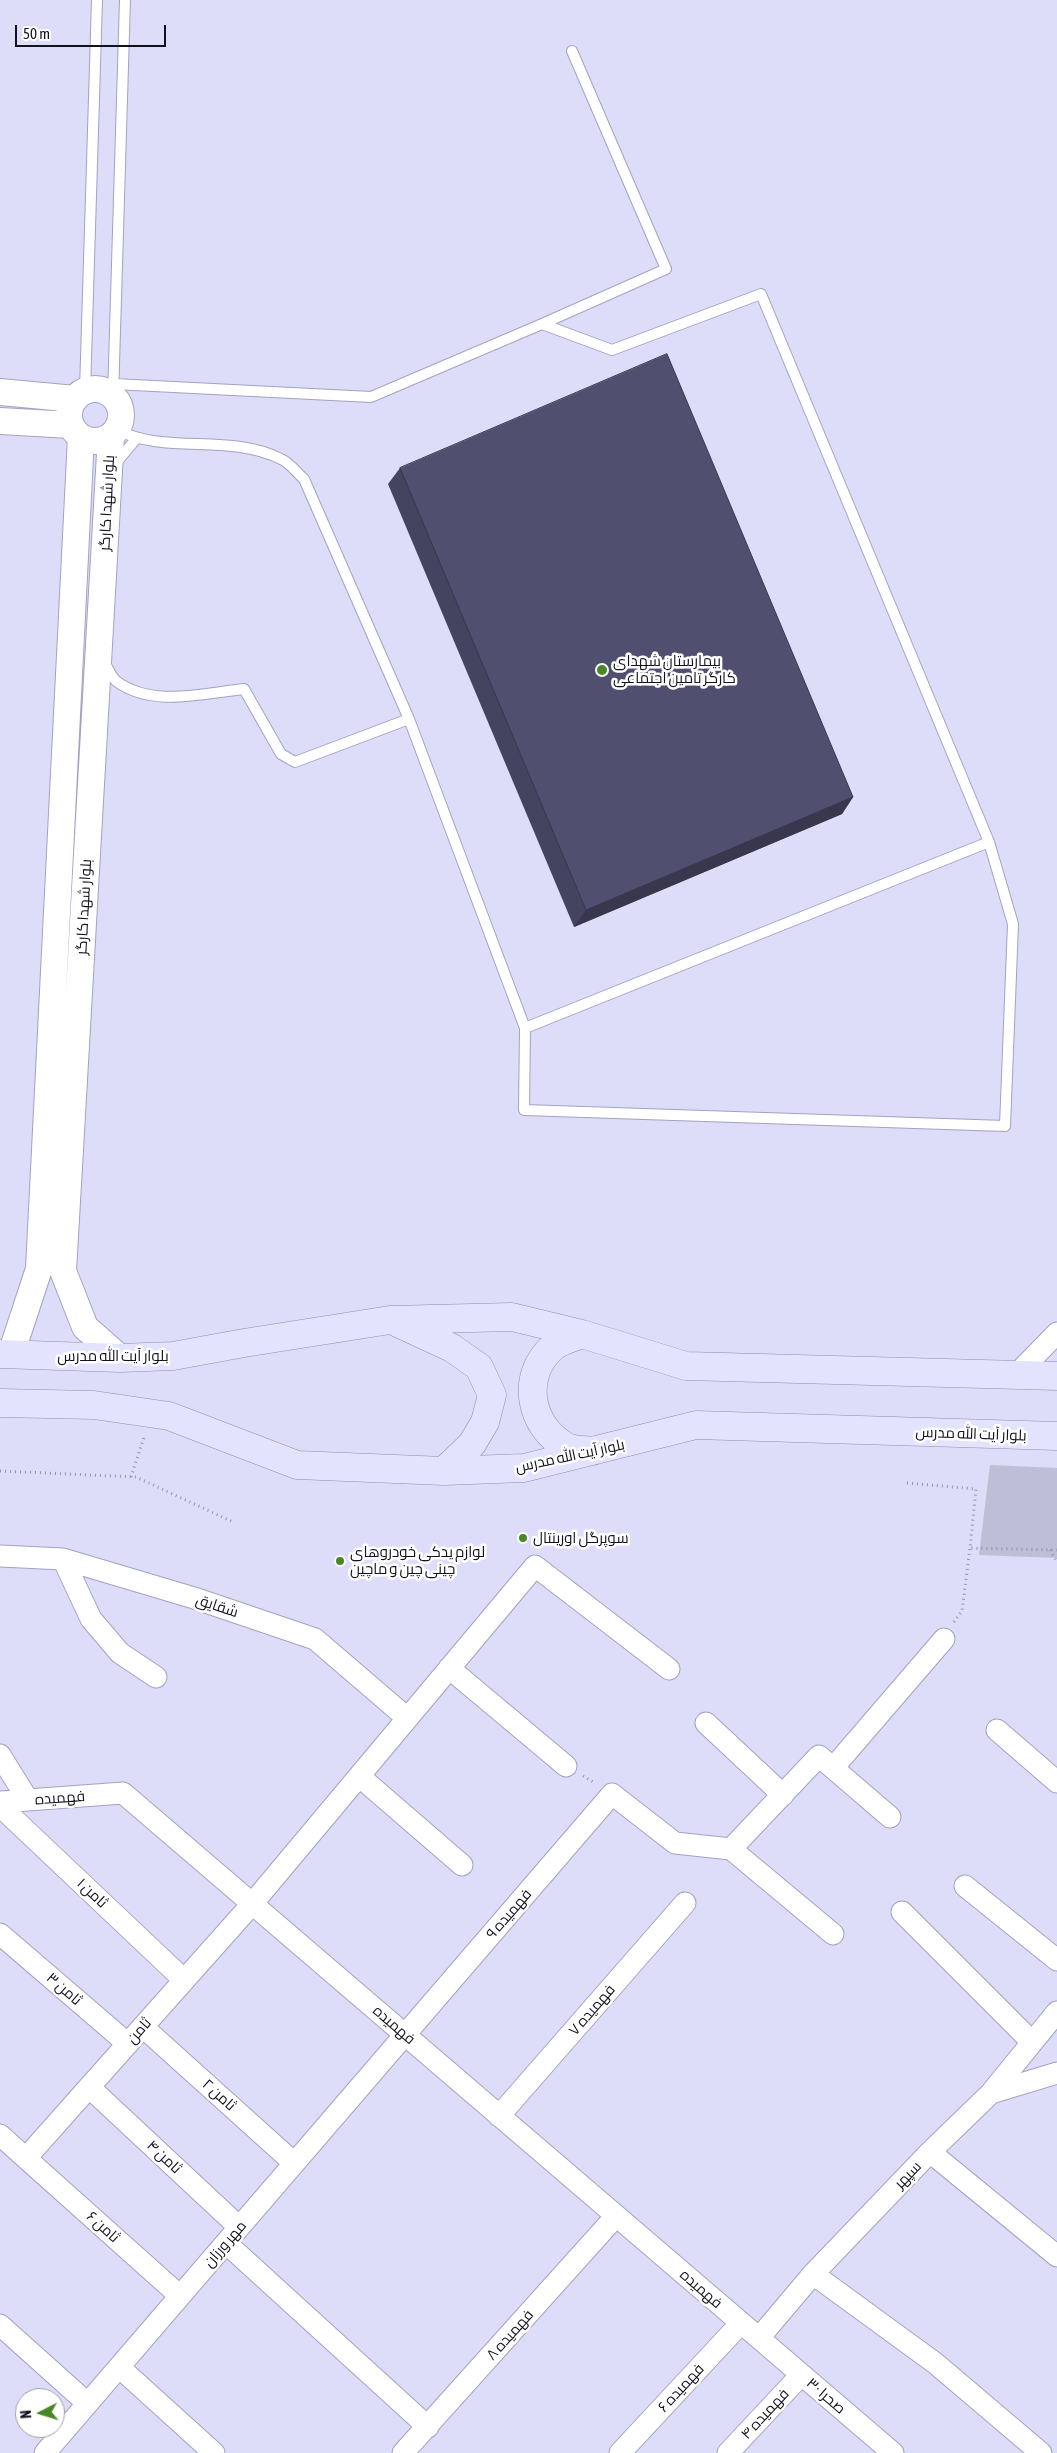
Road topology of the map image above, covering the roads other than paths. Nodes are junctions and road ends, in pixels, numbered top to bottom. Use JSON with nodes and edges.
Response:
{"nodes":[{"id":1,"x":97,"y":0,"type":"edge"},
{"id":2,"x":126,"y":0,"type":"edge"},
{"id":3,"x":572,"y":51,"type":"dead end"},
{"id":4,"x":542,"y":324,"type":"junction"},
{"id":5,"x":114,"y":390,"type":"junction"},
{"id":6,"x":0,"y":392,"type":"edge"},
{"id":7,"x":80,"y":395,"type":"junction"},
{"id":8,"x":0,"y":421,"type":"edge"},
{"id":9,"x":76,"y":431,"type":"junction"},
{"id":10,"x":121,"y":435,"type":"junction"},
{"id":11,"x":98,"y":653,"type":"junction"},
{"id":12,"x":409,"y":719,"type":"junction"},
{"id":13,"x":989,"y":842,"type":"junction"},
{"id":14,"x":525,"y":1028,"type":"junction"},
{"id":15,"x":390,"y":1320,"type":"junction"},
{"id":16,"x":1057,"y":1333,"type":"edge"},
{"id":17,"x":582,"y":1334,"type":"junction"},
{"id":18,"x":5,"y":1354,"type":"edge"},
{"id":19,"x":120,"y":1358,"type":"junction"},
{"id":20,"x":1017,"y":1374,"type":"junction"},
{"id":21,"x":1057,"y":1376,"type":"edge"},
{"id":22,"x":0,"y":1403,"type":"edge"},
{"id":23,"x":1057,"y":1436,"type":"edge"},
{"id":24,"x":598,"y":1451,"type":"junction"},
{"id":25,"x":444,"y":1471,"type":"junction"},
{"id":26,"x":0,"y":1556,"type":"edge"},
{"id":27,"x":63,"y":1559,"type":"junction"},
{"id":28,"x":944,"y":1639,"type":"road end"},
{"id":29,"x":449,"y":1668,"type":"junction"},
{"id":30,"x":669,"y":1669,"type":"dead end"},
{"id":31,"x":156,"y":1677,"type":"dead end"},
{"id":32,"x":407,"y":1718,"type":"junction"},
{"id":33,"x":706,"y":1723,"type":"dead end"},
{"id":34,"x":996,"y":1730,"type":"dead end"},
{"id":35,"x":0,"y":1755,"type":"edge"},
{"id":36,"x":566,"y":1766,"type":"road end"},
{"id":37,"x":833,"y":1768,"type":"junction"},
{"id":38,"x":359,"y":1776,"type":"junction"},
{"id":39,"x":1057,"y":1782,"type":"edge"},
{"id":40,"x":783,"y":1795,"type":"junction"},
{"id":41,"x":28,"y":1800,"type":"junction"},
{"id":42,"x":0,"y":1804,"type":"edge"},
{"id":43,"x":890,"y":1817,"type":"dead end"},
{"id":44,"x":731,"y":1849,"type":"junction"},
{"id":45,"x":462,"y":1865,"type":"dead end"},
{"id":46,"x":965,"y":1886,"type":"dead end"},
{"id":47,"x":685,"y":1903,"type":"dead end"},
{"id":48,"x":252,"y":1904,"type":"junction"},
{"id":49,"x":902,"y":1912,"type":"dead end"},
{"id":50,"x":0,"y":1934,"type":"edge"},
{"id":51,"x":833,"y":1934,"type":"dead end"},
{"id":52,"x":1057,"y":1960,"type":"edge"},
{"id":53,"x":184,"y":1980,"type":"junction"},
{"id":54,"x":1057,"y":2012,"type":"edge"},
{"id":55,"x":143,"y":2027,"type":"junction"},
{"id":56,"x":405,"y":2035,"type":"junction"},
{"id":57,"x":1032,"y":2042,"type":"junction"},
{"id":58,"x":128,"y":2044,"type":"junction"},
{"id":59,"x":1057,"y":2073,"type":"edge"},
{"id":60,"x":90,"y":2087,"type":"junction"},
{"id":61,"x":990,"y":2093,"type":"junction"},
{"id":62,"x":499,"y":2116,"type":"junction"},
{"id":63,"x":0,"y":2135,"type":"edge"},
{"id":64,"x":930,"y":2152,"type":"junction"},
{"id":65,"x":26,"y":2158,"type":"junction"},
{"id":66,"x":294,"y":2163,"type":"junction"},
{"id":67,"x":616,"y":2216,"type":"junction"},
{"id":68,"x":232,"y":2235,"type":"junction"},
{"id":69,"x":1057,"y":2256,"type":"edge"},
{"id":70,"x":814,"y":2274,"type":"junction"},
{"id":71,"x":180,"y":2296,"type":"junction"},
{"id":72,"x":741,"y":2323,"type":"junction"},
{"id":73,"x":0,"y":2325,"type":"edge"},
{"id":74,"x":759,"y":2338,"type":"junction"},
{"id":75,"x":119,"y":2367,"type":"junction"},
{"id":76,"x":801,"y":2375,"type":"junction"},
{"id":77,"x":87,"y":2403,"type":"junction"},
{"id":78,"x":428,"y":2426,"type":"junction"},
{"id":79,"x":45,"y":2453,"type":"edge"},
{"id":80,"x":214,"y":2453,"type":"edge"},
{"id":81,"x":403,"y":2453,"type":"edge"},
{"id":82,"x":620,"y":2453,"type":"edge"},
{"id":83,"x":728,"y":2453,"type":"edge"},
{"id":84,"x":893,"y":2453,"type":"edge"},
{"id":85,"x":1041,"y":2453,"type":"edge"}],
"edges":[{"from":1,"to":7,"type":"lane"},
{"from":2,"to":5,"type":"lane"},
{"from":3,"to":4,"type":"lane"},
{"from":4,"to":5,"type":"lane"},
{"from":4,"to":13,"type":"lane"},
{"from":5,"to":7,"type":"street"},
{"from":5,"to":10,"type":"street"},
{"from":6,"to":7,"type":"street"},
{"from":7,"to":9,"type":"street"},
{"from":8,"to":9,"type":"street"},
{"from":9,"to":10,"type":"street"},
{"from":9,"to":18,"type":"street","name":"بلوار شهدا کارگر"},
{"from":10,"to":11,"type":"street","name":"بلوار شهدا کارگر"},
{"from":10,"to":12,"type":"lane"},
{"from":11,"to":12,"type":"lane"},
{"from":11,"to":19,"type":"street","name":"بلوار شهدا کارگر"},
{"from":12,"to":14,"type":"lane"},
{"from":13,"to":14,"type":"lane"},
{"from":13,"to":14,"type":"lane"},
{"from":15,"to":17,"type":"main road","name":"بلوار آیت الله مدرس"},
{"from":15,"to":19,"type":"main road","name":"بلوار آیت الله مدرس"},
{"from":15,"to":25,"type":"main road"},
{"from":16,"to":20,"type":"street"},
{"from":17,"to":20,"type":"main road","name":"بلوار آیت الله مدرس"},
{"from":17,"to":24,"type":"main road"},
{"from":18,"to":19,"type":"main road","name":"بلوار آیت الله مدرس"},
{"from":20,"to":21,"type":"main road","name":"بلوار آیت الله مدرس"},
{"from":22,"to":25,"type":"main road","name":"بلوار آیت الله مدرس"},
{"from":23,"to":24,"type":"main road","name":"بلوار آیت الله مدرس"},
{"from":24,"to":25,"type":"main road","name":"بلوار آیت الله مدرس"},
{"from":26,"to":27,"type":"street","name":"شقایق"},
{"from":27,"to":31,"type":"street"},
{"from":27,"to":32,"type":"street","name":"شقایق"},
{"from":28,"to":37,"type":"street"},
{"from":29,"to":30,"type":"street","name":"ثامن"},
{"from":29,"to":32,"type":"street","name":"ثامن"},
{"from":29,"to":36,"type":"street"},
{"from":32,"to":38,"type":"street","name":"ثامن"},
{"from":33,"to":40,"type":"street"},
{"from":34,"to":39,"type":"street"},
{"from":35,"to":41,"type":"street"},
{"from":37,"to":40,"type":"street"},
{"from":37,"to":43,"type":"street"},
{"from":38,"to":45,"type":"street"},
{"from":38,"to":48,"type":"street","name":"ثامن"},
{"from":40,"to":44,"type":"street"},
{"from":41,"to":42,"type":"street","name":"فهمیده"},
{"from":41,"to":48,"type":"street","name":"فهمیده"},
{"from":42,"to":53,"type":"street","name":"ثامن ۱"},
{"from":44,"to":51,"type":"street"},
{"from":44,"to":56,"type":"street","name":"فهمیده ۹"},
{"from":46,"to":52,"type":"street"},
{"from":47,"to":62,"type":"street","name":"فهمیده ۷"},
{"from":48,"to":53,"type":"street","name":"ثامن"},
{"from":48,"to":56,"type":"street","name":"فهمیده"},
{"from":49,"to":57,"type":"street"},
{"from":50,"to":58,"type":"street","name":"ثامن ۳"},
{"from":53,"to":55,"type":"street","name":"ثامن"},
{"from":54,"to":57,"type":"street","name":"سپهر"},
{"from":55,"to":58,"type":"street","name":"ثامن"},
{"from":55,"to":66,"type":"street","name":"ثامن ۲"},
{"from":56,"to":62,"type":"street","name":"فهمیده"},
{"from":56,"to":66,"type":"street","name":"مهر ورزان"},
{"from":57,"to":61,"type":"street","name":"سپهر"},
{"from":58,"to":60,"type":"street","name":"ثامن"},
{"from":59,"to":61,"type":"street"},
{"from":60,"to":65,"type":"street","name":"ثامن"},
{"from":60,"to":68,"type":"street","name":"ثامن ۴"},
{"from":61,"to":64,"type":"street","name":"سپهر"},
{"from":62,"to":67,"type":"street","name":"فهمیده"},
{"from":63,"to":65,"type":"street","name":"ثامن ۶"},
{"from":64,"to":69,"type":"street"},
{"from":64,"to":70,"type":"street","name":"سپهر"},
{"from":65,"to":71,"type":"street","name":"ثامن ۶"},
{"from":66,"to":68,"type":"street","name":"مهر ورزان"},
{"from":67,"to":72,"type":"street","name":"فهمیده"},
{"from":67,"to":78,"type":"street","name":"فهمیده ۸"},
{"from":68,"to":71,"type":"street","name":"مهر ورزان"},
{"from":68,"to":78,"type":"street","name":"ثامن ۴"},
{"from":70,"to":74,"type":"street","name":"سپهر"},
{"from":70,"to":85,"type":"street"},
{"from":71,"to":75,"type":"street","name":"مهر ورزان"},
{"from":72,"to":74,"type":"street","name":"فهمیده"},
{"from":72,"to":82,"type":"street","name":"فهمیده ۶"},
{"from":73,"to":77,"type":"street"},
{"from":74,"to":76,"type":"street","name":"صحرا ۳۰"},
{"from":75,"to":77,"type":"street","name":"مهر ورزان"},
{"from":75,"to":80,"type":"street"},
{"from":76,"to":83,"type":"street","name":"فهمیده ۴"},
{"from":76,"to":84,"type":"street","name":"صحرا ۳۰"},
{"from":77,"to":79,"type":"street","name":"مهر ورزان"},
{"from":78,"to":81,"type":"street","name":"فهمیده ۸"}]}
